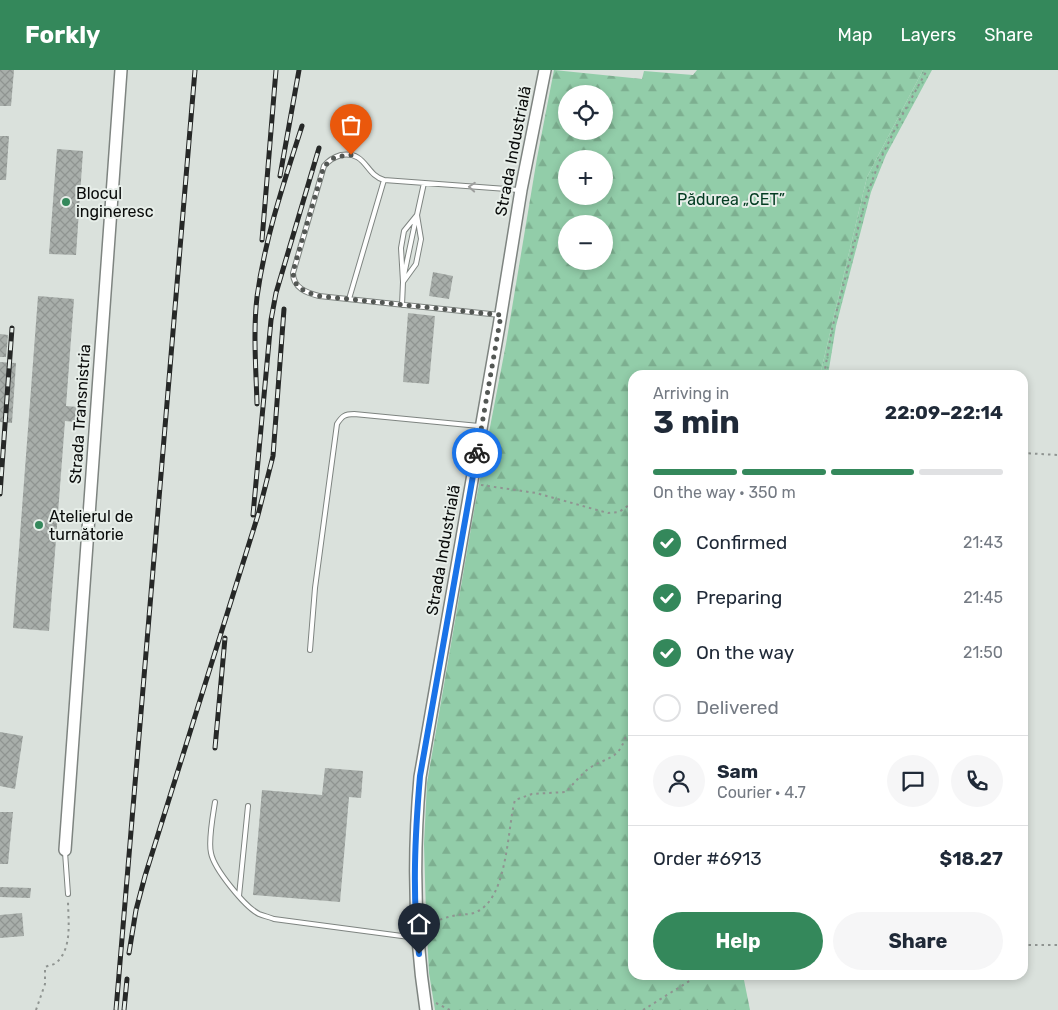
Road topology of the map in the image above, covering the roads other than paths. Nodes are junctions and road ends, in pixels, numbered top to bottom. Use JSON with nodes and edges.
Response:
{"nodes":[{"id":1,"x":121,"y":70,"type":"edge"},
{"id":2,"x":545,"y":70,"type":"edge"},
{"id":3,"x":384,"y":180,"type":"junction"},
{"id":4,"x":424,"y":183,"type":"junction"},
{"id":5,"x":521,"y":190,"type":"junction"},
{"id":6,"x":417,"y":215,"type":"junction"},
{"id":7,"x":403,"y":282,"type":"junction"},
{"id":8,"x":349,"y":299,"type":"junction"},
{"id":9,"x":402,"y":305,"type":"junction"},
{"id":10,"x":501,"y":315,"type":"junction"},
{"id":11,"x":481,"y":427,"type":"junction"},
{"id":12,"x":310,"y":650,"type":"dead end"},
{"id":13,"x":215,"y":802,"type":"dead end"},
{"id":14,"x":248,"y":806,"type":"dead end"},
{"id":15,"x":65,"y":850,"type":"joint"},
{"id":16,"x":68,"y":894,"type":"road end"},
{"id":17,"x":239,"y":896,"type":"junction"},
{"id":18,"x":417,"y":934,"type":"junction"},
{"id":19,"x":425,"y":1006,"type":"edge"}],
"edges":[{"from":1,"to":15,"type":"street","name":"Strada Transnistria"},
{"from":2,"to":5,"type":"street","name":"Strada Industrială"},
{"from":3,"to":4,"type":"lane"},
{"from":3,"to":8,"type":"lane"},
{"from":3,"to":8,"type":"lane"},
{"from":5,"to":4,"type":"lane","one_way":true},
{"from":4,"to":6,"type":"lane"},
{"from":5,"to":10,"type":"street","name":"Strada Industrială"},
{"from":6,"to":7,"type":"lane"},
{"from":6,"to":7,"type":"lane"},
{"from":6,"to":7,"type":"lane"},
{"from":7,"to":9,"type":"lane"},
{"from":8,"to":9,"type":"lane"},
{"from":9,"to":10,"type":"lane"},
{"from":10,"to":11,"type":"street","name":"Strada Industrială"},
{"from":11,"to":12,"type":"lane"},
{"from":11,"to":18,"type":"street","name":"Strada Industrială"},
{"from":13,"to":17,"type":"lane"},
{"from":14,"to":17,"type":"lane"},
{"from":15,"to":16,"type":"lane"},
{"from":17,"to":18,"type":"lane"},
{"from":18,"to":19,"type":"street","name":"Strada Industrială"}]}
